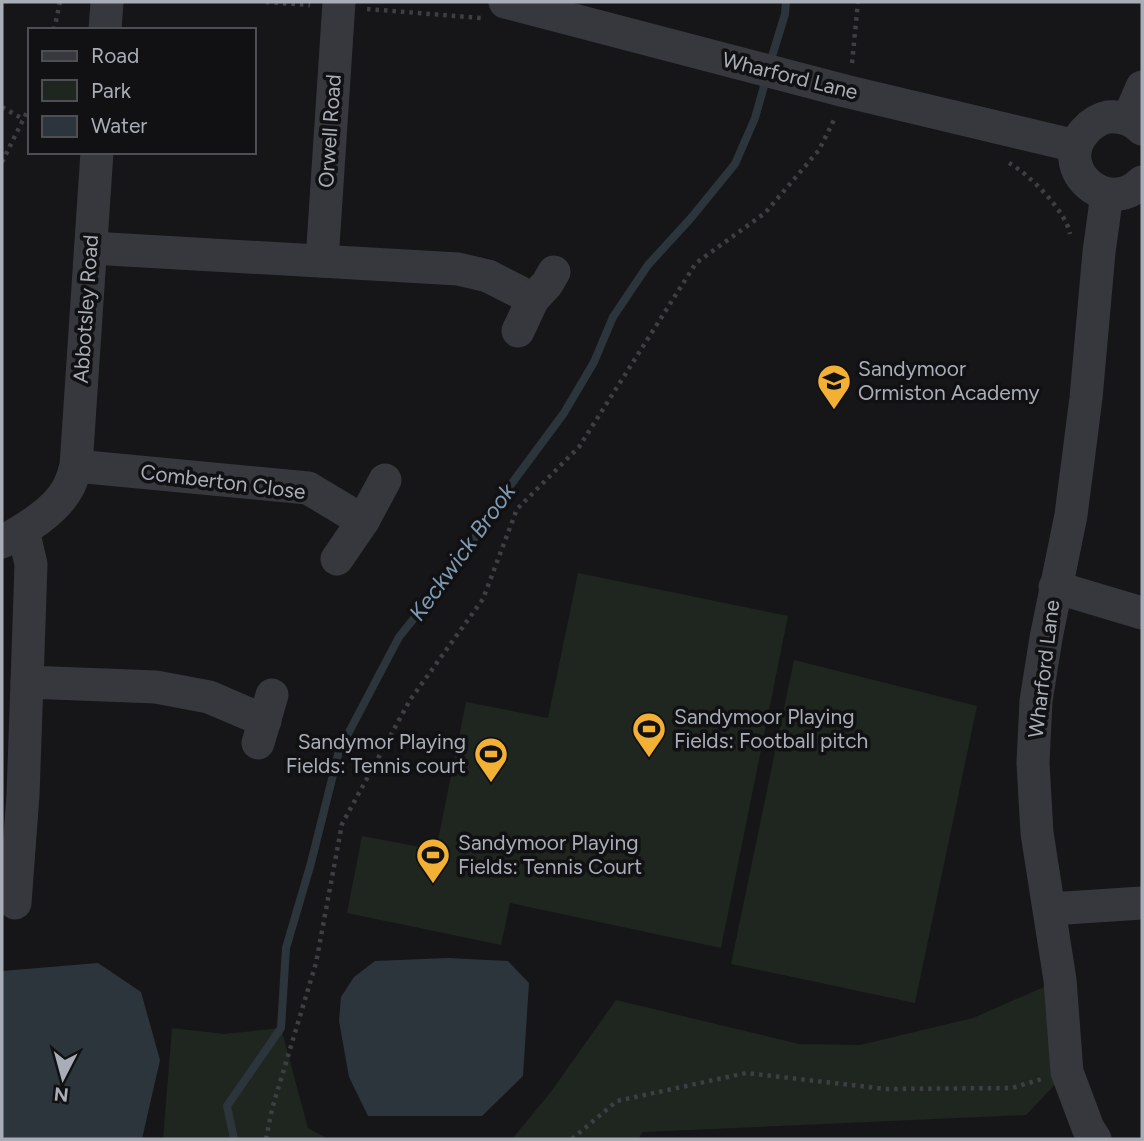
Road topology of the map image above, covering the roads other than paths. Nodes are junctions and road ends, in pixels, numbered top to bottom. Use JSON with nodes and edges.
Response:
{"nodes":[{"id":1,"x":107,"y":2,"type":"edge"},
{"id":2,"x":505,"y":2,"type":"edge"},
{"id":3,"x":338,"y":4,"type":"edge"},
{"id":4,"x":105,"y":28,"type":"edge"},
{"id":5,"x":1142,"y":87,"type":"edge"},
{"id":6,"x":1135,"y":124,"type":"edge"},
{"id":7,"x":1076,"y":146,"type":"junction"},
{"id":8,"x":97,"y":154,"type":"edge"},
{"id":9,"x":1142,"y":182,"type":"edge"},
{"id":10,"x":1107,"y":194,"type":"junction"},
{"id":11,"x":90,"y":248,"type":"junction"},
{"id":12,"x":322,"y":261,"type":"junction"},
{"id":13,"x":554,"y":272,"type":"dead end"},
{"id":14,"x":533,"y":299,"type":"junction"},
{"id":15,"x":518,"y":331,"type":"dead end"},
{"id":16,"x":76,"y":466,"type":"junction"},
{"id":17,"x":385,"y":481,"type":"dead end"},
{"id":18,"x":363,"y":521,"type":"junction"},
{"id":19,"x":12,"y":536,"type":"edge"},
{"id":20,"x":337,"y":559,"type":"dead end"},
{"id":21,"x":1055,"y":587,"type":"junction"},
{"id":22,"x":1142,"y":612,"type":"edge"},
{"id":23,"x":27,"y":682,"type":"junction"},
{"id":24,"x":265,"y":720,"type":"dead end"},
{"id":25,"x":15,"y":903,"type":"dead end"},
{"id":26,"x":1142,"y":903,"type":"edge"},
{"id":27,"x":1050,"y":909,"type":"junction"},
{"id":28,"x":1095,"y":1139,"type":"edge"}],
"edges":[{"from":1,"to":4,"type":"street"},
{"from":2,"to":7,"type":"street","name":"Wharford Lane"},
{"from":3,"to":12,"type":"street","name":"Orwell Road"},
{"from":5,"to":6,"type":"street"},
{"from":6,"to":7,"type":"street"},
{"from":7,"to":10,"type":"street"},
{"from":8,"to":11,"type":"street","name":"Abbotsley Road"},
{"from":9,"to":10,"type":"street"},
{"from":10,"to":21,"type":"street","name":"Wharford Lane"},
{"from":11,"to":12,"type":"street"},
{"from":11,"to":16,"type":"street","name":"Abbotsley Road"},
{"from":12,"to":14,"type":"street"},
{"from":13,"to":14,"type":"street"},
{"from":14,"to":15,"type":"street"},
{"from":16,"to":18,"type":"street","name":"Comberton Close"},
{"from":16,"to":19,"type":"street"},
{"from":17,"to":18,"type":"street"},
{"from":18,"to":20,"type":"street"},
{"from":19,"to":23,"type":"street"},
{"from":21,"to":22,"type":"street"},
{"from":21,"to":27,"type":"street","name":"Wharford Lane"},
{"from":23,"to":24,"type":"street"},
{"from":23,"to":25,"type":"street"},
{"from":26,"to":27,"type":"street"},
{"from":27,"to":28,"type":"street","name":"Wharford Lane"}]}
